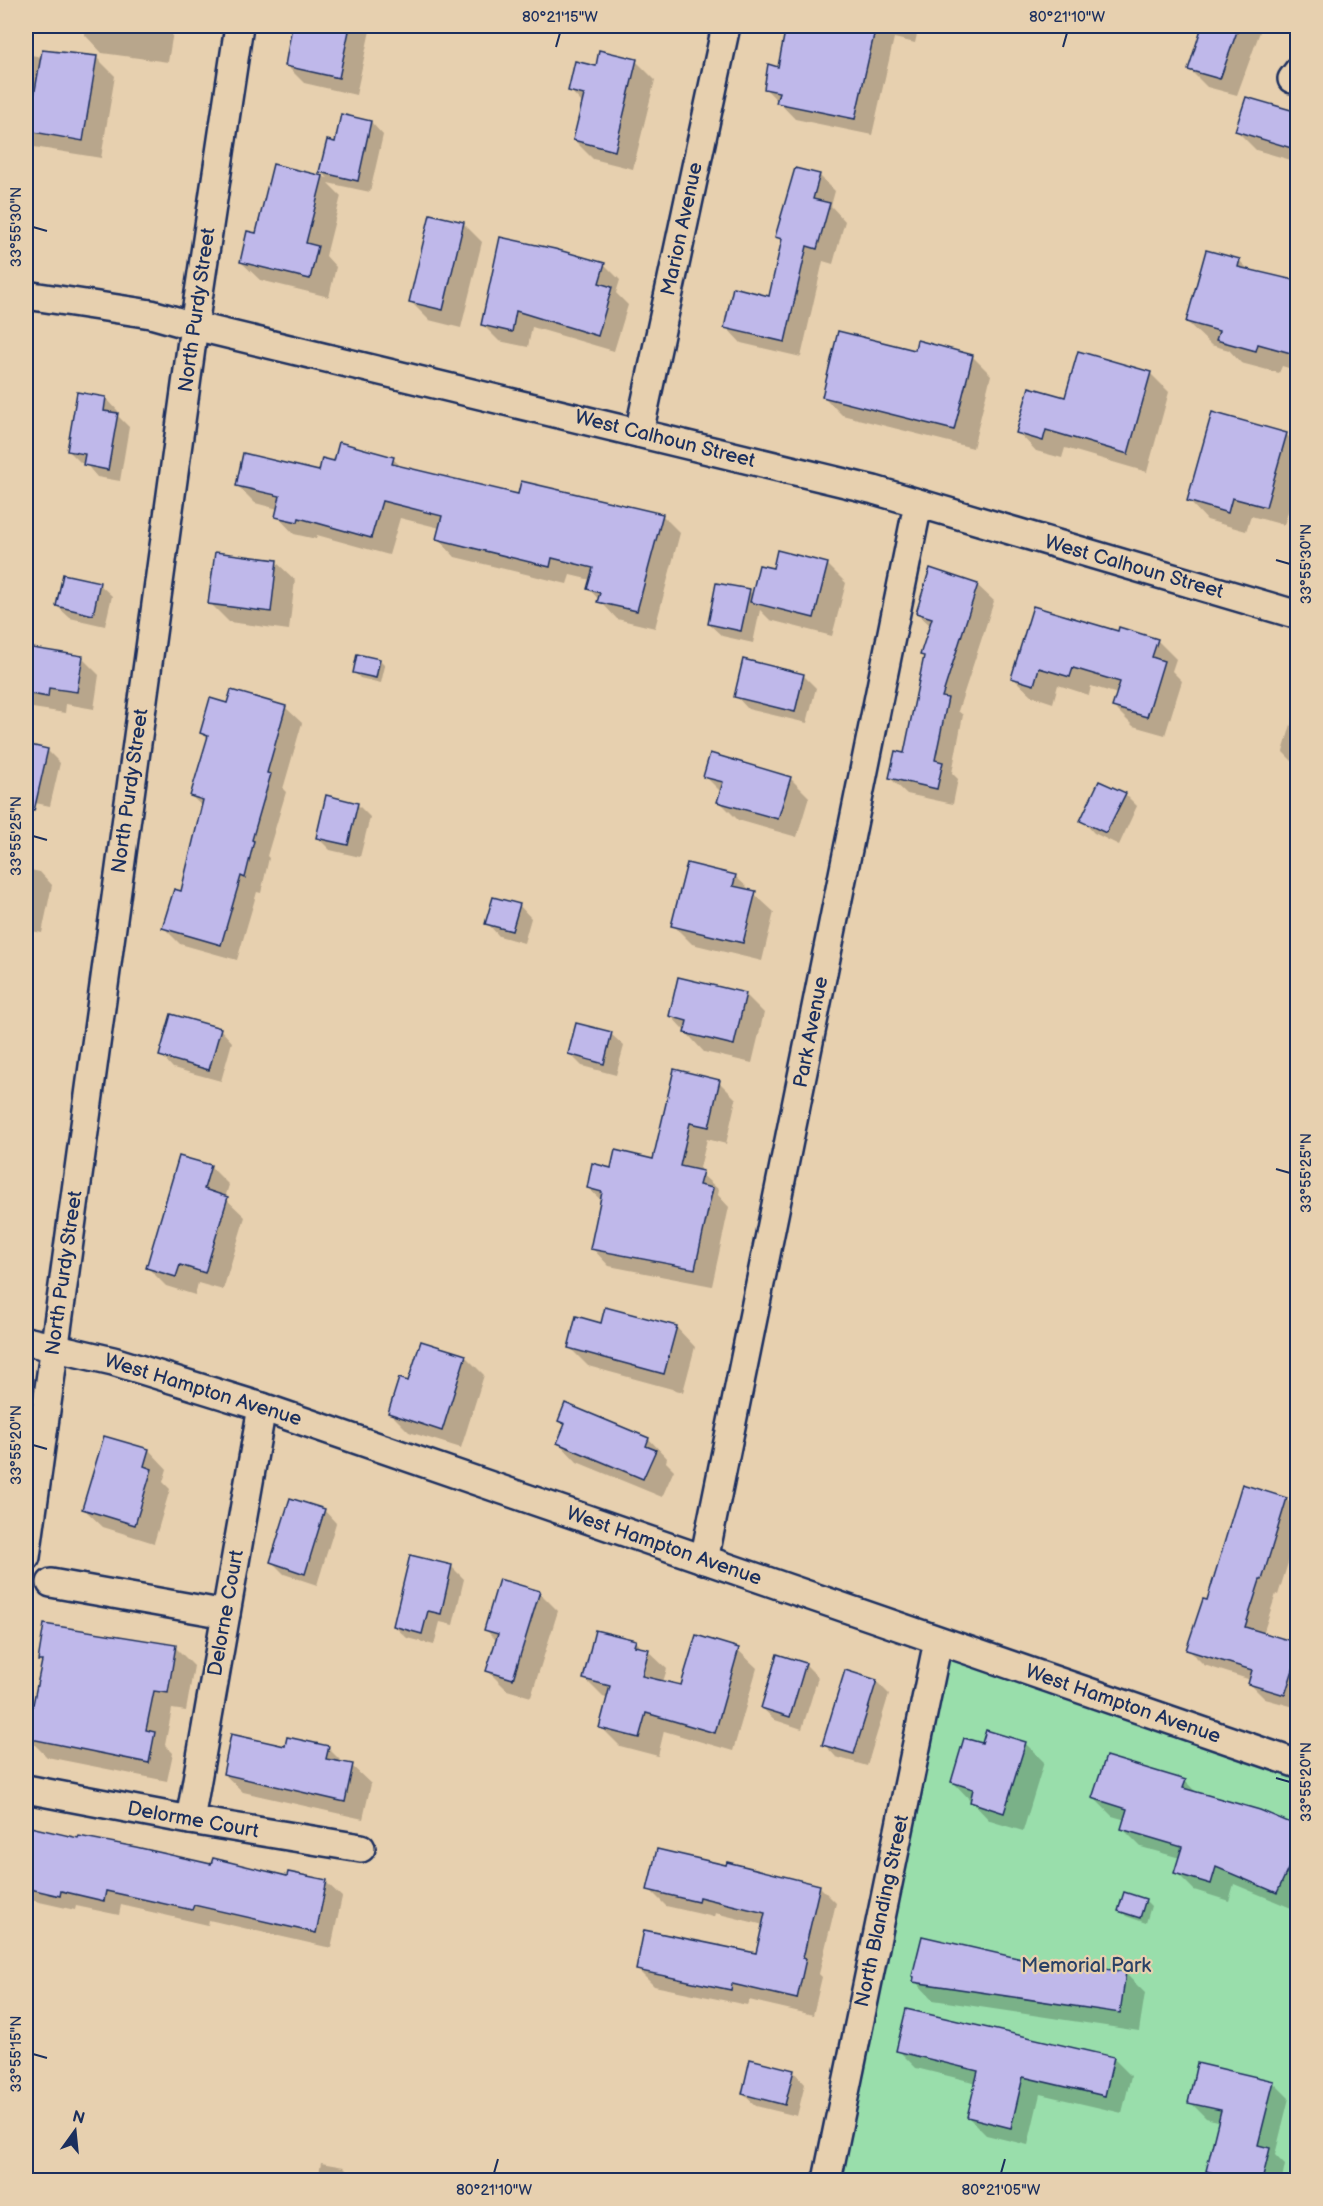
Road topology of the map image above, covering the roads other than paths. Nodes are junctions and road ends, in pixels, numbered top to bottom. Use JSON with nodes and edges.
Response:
{"nodes":[{"id":1,"x":239,"y":26,"type":"edge"},
{"id":2,"x":726,"y":26,"type":"edge"},
{"id":3,"x":26,"y":295,"type":"edge"},
{"id":4,"x":194,"y":326,"type":"junction"},
{"id":5,"x":639,"y":433,"type":"junction"},
{"id":6,"x":918,"y":504,"type":"junction"},
{"id":7,"x":1298,"y":615,"type":"edge"},
{"id":8,"x":26,"y":1341,"type":"edge"},
{"id":9,"x":54,"y":1347,"type":"junction"},
{"id":10,"x":262,"y":1407,"type":"junction"},
{"id":11,"x":26,"y":1557,"type":"edge"},
{"id":12,"x":704,"y":1560,"type":"junction"},
{"id":13,"x":51,"y":1583,"type":"dead end"},
{"id":14,"x":226,"y":1614,"type":"junction"},
{"id":15,"x":938,"y":1641,"type":"junction"},
{"id":16,"x":1298,"y":1764,"type":"edge"},
{"id":17,"x":26,"y":1789,"type":"edge"},
{"id":18,"x":190,"y":1820,"type":"junction"},
{"id":19,"x":361,"y":1848,"type":"dead end"},
{"id":20,"x":827,"y":2181,"type":"edge"}],
"edges":[{"from":1,"to":4,"type":"street","name":"North Purdy Street"},
{"from":2,"to":5,"type":"street","name":"Marion Avenue"},
{"from":3,"to":4,"type":"street","name":"West Calhoun Street"},
{"from":4,"to":5,"type":"street","name":"West Calhoun Street"},
{"from":4,"to":9,"type":"street","name":"North Purdy Street"},
{"from":5,"to":6,"type":"street","name":"West Calhoun Street"},
{"from":6,"to":7,"type":"street","name":"West Calhoun Street"},
{"from":6,"to":12,"type":"street","name":"Park Avenue"},
{"from":8,"to":9,"type":"street","name":"West Hampton Avenue"},
{"from":9,"to":10,"type":"street","name":"West Hampton Avenue"},
{"from":9,"to":11,"type":"street","name":"North Purdy Street"},
{"from":10,"to":12,"type":"street","name":"West Hampton Avenue"},
{"from":10,"to":14,"type":"street","name":"Delorne Court"},
{"from":12,"to":15,"type":"street","name":"West Hampton Avenue"},
{"from":13,"to":14,"type":"street"},
{"from":14,"to":18,"type":"street","name":"Delorne Court"},
{"from":15,"to":16,"type":"street","name":"West Hampton Avenue"},
{"from":15,"to":20,"type":"street","name":"North Blanding Street"},
{"from":17,"to":18,"type":"street","name":"Delorme Court"},
{"from":18,"to":19,"type":"street","name":"Delorme Court"}]}
